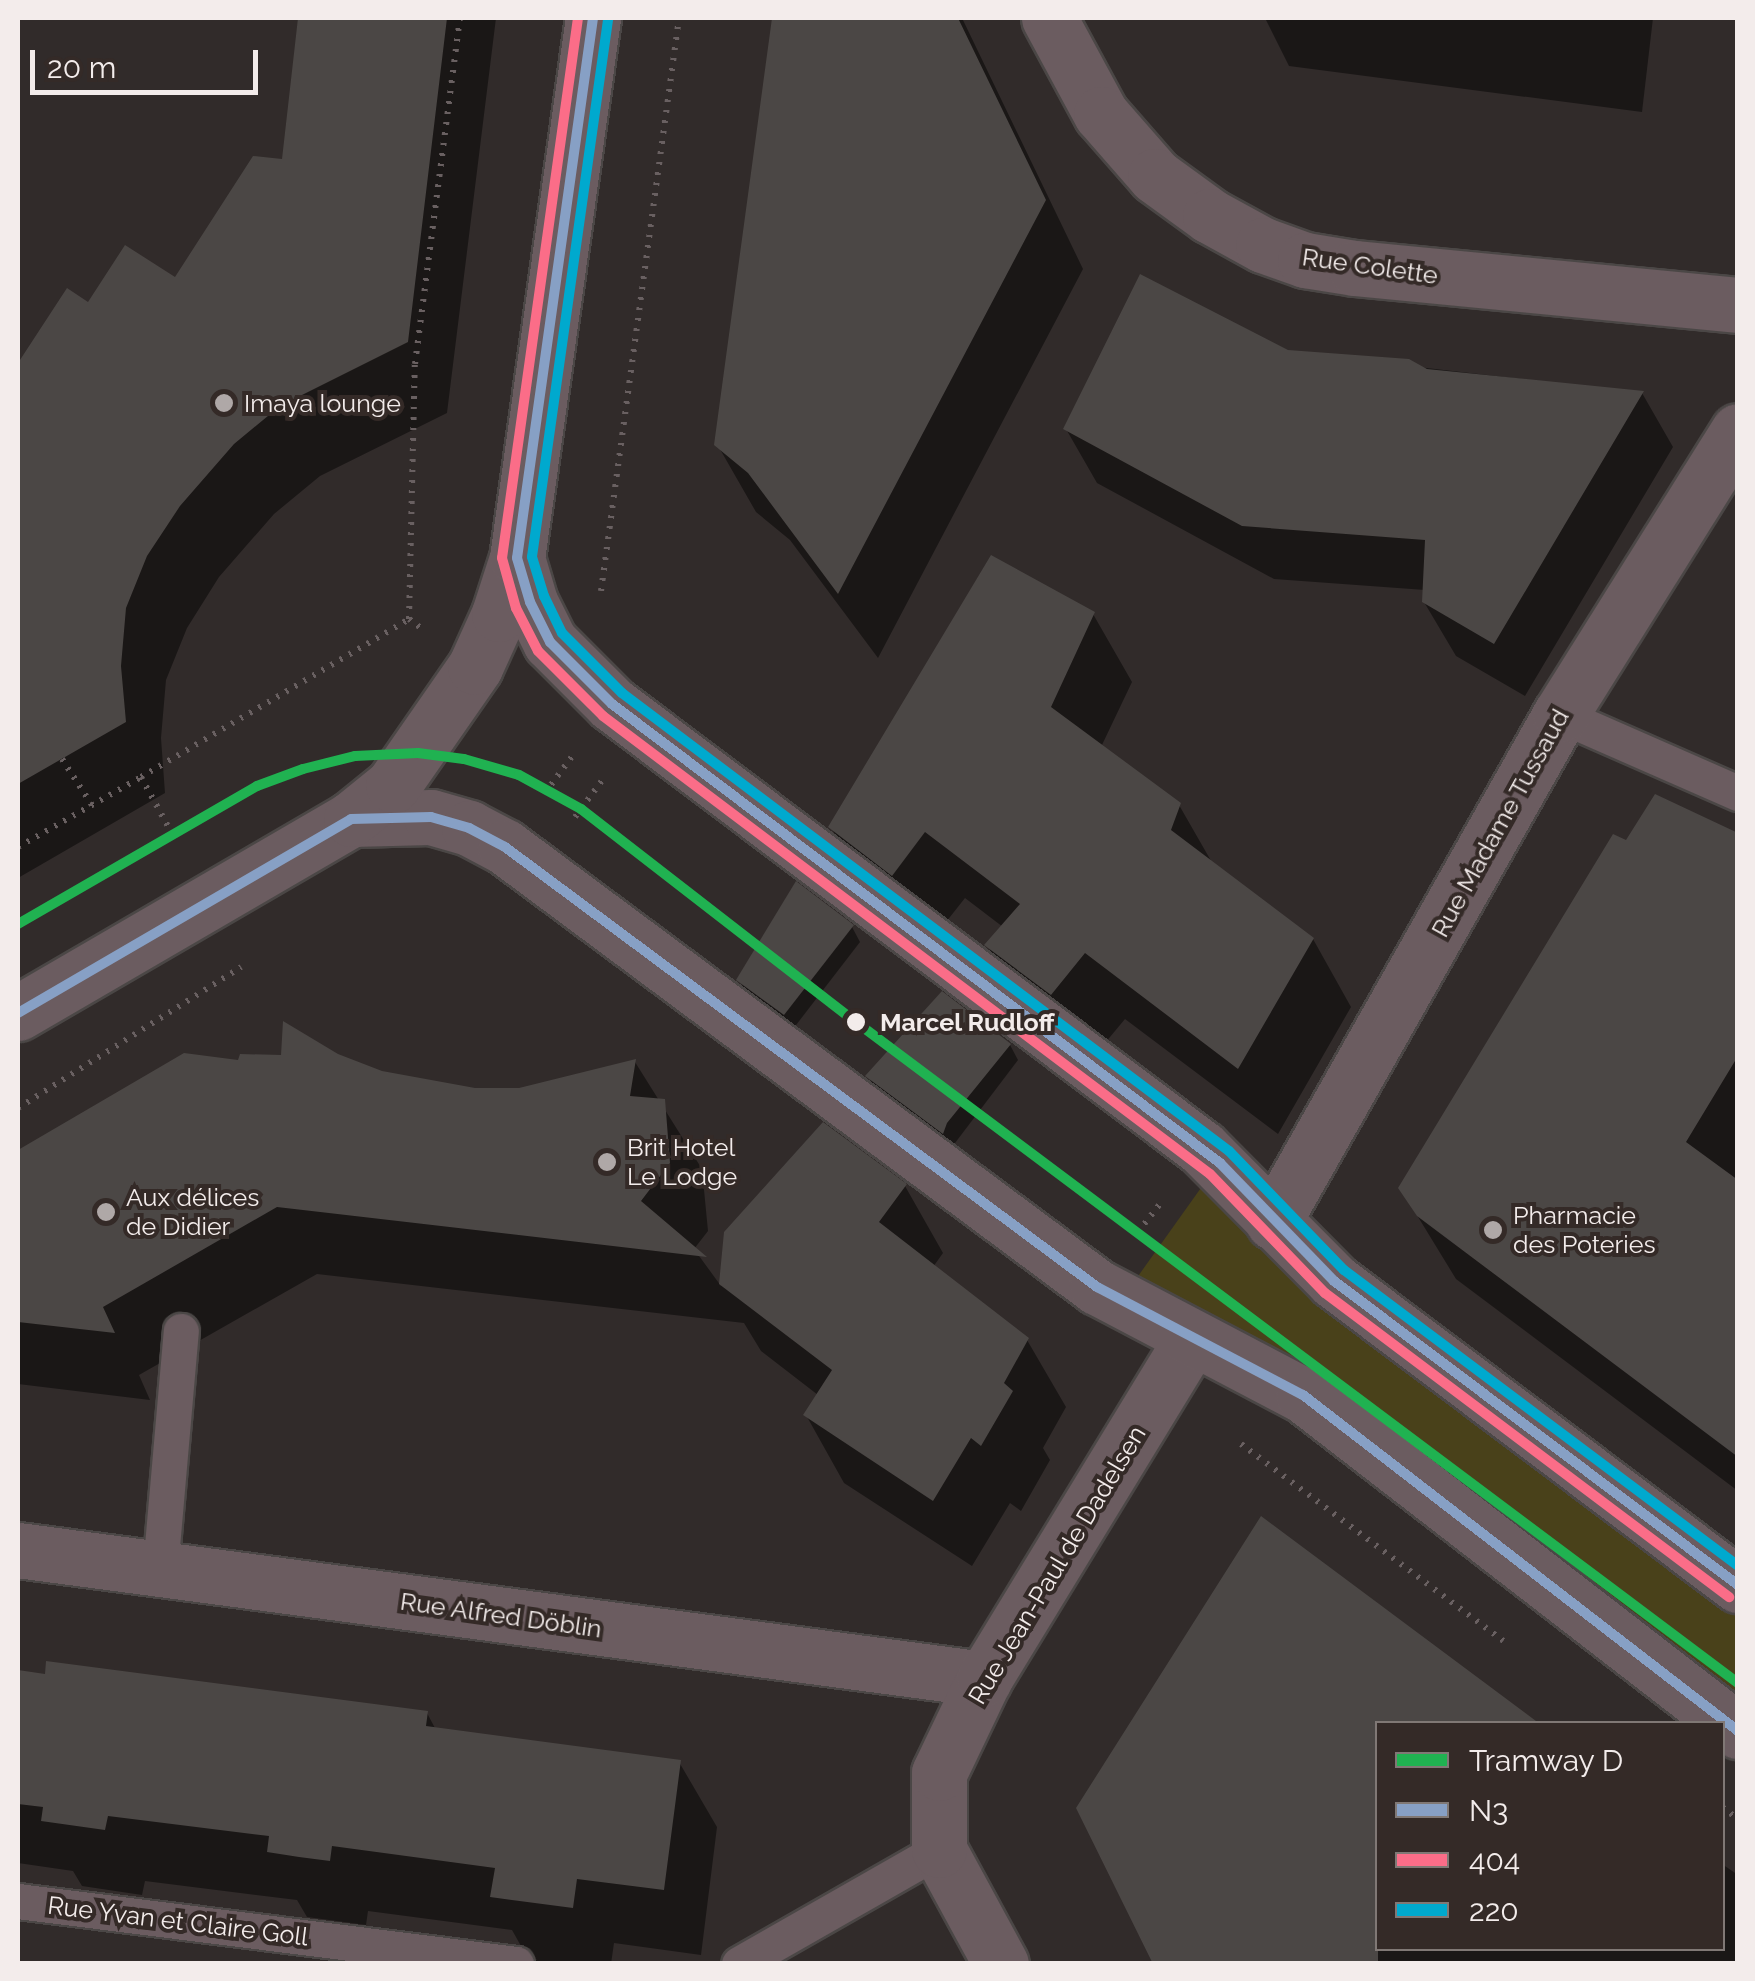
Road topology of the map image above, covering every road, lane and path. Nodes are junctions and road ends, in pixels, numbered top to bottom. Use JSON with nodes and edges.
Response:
{"nodes":[{"id":1,"x":460,"y":18,"type":"edge"},
{"id":2,"x":593,"y":18,"type":"edge"},
{"id":3,"x":678,"y":18,"type":"edge"},
{"id":4,"x":1049,"y":18,"type":"edge"},
{"id":5,"x":1738,"y":305,"type":"edge"},
{"id":6,"x":1738,"y":431,"type":"edge"},
{"id":7,"x":517,"y":558,"type":"junction"},
{"id":8,"x":600,"y":602,"type":"dead end"},
{"id":9,"x":409,"y":619,"type":"junction"},
{"id":10,"x":475,"y":666,"type":"junction"},
{"id":11,"x":1560,"y":715,"type":"junction"},
{"id":12,"x":642,"y":726,"type":"junction"},
{"id":13,"x":62,"y":759,"type":"dead end"},
{"id":14,"x":141,"y":777,"type":"junction"},
{"id":15,"x":1738,"y":794,"type":"edge"},
{"id":16,"x":92,"y":805,"type":"junction"},
{"id":17,"x":351,"y":818,"type":"junction"},
{"id":18,"x":18,"y":847,"type":"edge"},
{"id":19,"x":536,"y":870,"type":"junction"},
{"id":20,"x":210,"y":900,"type":"junction"},
{"id":21,"x":18,"y":1013,"type":"edge"},
{"id":22,"x":18,"y":1108,"type":"edge"},
{"id":23,"x":1202,"y":1148,"type":"junction"},
{"id":24,"x":1274,"y":1222,"type":"junction"},
{"id":25,"x":1097,"y":1287,"type":"junction"},
{"id":26,"x":181,"y":1331,"type":"dead end"},
{"id":27,"x":1192,"y":1338,"type":"junction"},
{"id":28,"x":18,"y":1550,"type":"edge"},
{"id":29,"x":160,"y":1569,"type":"junction"},
{"id":30,"x":1738,"y":1585,"type":"edge"},
{"id":31,"x":984,"y":1679,"type":"junction"},
{"id":32,"x":1738,"y":1730,"type":"edge"},
{"id":33,"x":940,"y":1850,"type":"junction"},
{"id":34,"x":18,"y":1900,"type":"edge"},
{"id":35,"x":516,"y":1964,"type":"edge"},
{"id":36,"x":739,"y":1964,"type":"edge"},
{"id":37,"x":1000,"y":1964,"type":"edge"}],
"edges":[{"from":1,"to":9,"type":"path"},
{"from":2,"to":7,"type":"street"},
{"from":3,"to":8,"type":"path"},
{"from":4,"to":5,"type":"street","name":"Rue Colette"},
{"from":6,"to":11,"type":"street","name":"Rue Madame Tussaud"},
{"from":7,"to":10,"type":"street"},
{"from":7,"to":12,"type":"street"},
{"from":9,"to":10,"type":"path"},
{"from":9,"to":14,"type":"path"},
{"from":10,"to":17,"type":"street"},
{"from":11,"to":15,"type":"lane"},
{"from":11,"to":24,"type":"street","name":"Rue Madame Tussaud"},
{"from":12,"to":19,"type":"path"},
{"from":12,"to":23,"type":"street"},
{"from":13,"to":16,"type":"path"},
{"from":14,"to":16,"type":"path"},
{"from":14,"to":20,"type":"path"},
{"from":16,"to":18,"type":"path"},
{"from":17,"to":19,"type":"street"},
{"from":17,"to":20,"type":"street"},
{"from":19,"to":25,"type":"street"},
{"from":20,"to":21,"type":"street"},
{"from":20,"to":22,"type":"path"},
{"from":23,"to":24,"type":"street"},
{"from":23,"to":25,"type":"path"},
{"from":24,"to":30,"type":"street"},
{"from":25,"to":27,"type":"street"},
{"from":26,"to":29,"type":"lane"},
{"from":27,"to":31,"type":"street","name":"Rue Jean-Paul de Dadelsen"},
{"from":27,"to":32,"type":"street"},
{"from":28,"to":29,"type":"street","name":"Rue Alfred Döblin"},
{"from":29,"to":31,"type":"street","name":"Rue Alfred Döblin"},
{"from":31,"to":33,"type":"street","name":"Rue Jean-Paul de Dadelsen"},
{"from":33,"to":36,"type":"lane"},
{"from":33,"to":37,"type":"street","name":"Rue Jean-Paul de Dadelsen"},
{"from":34,"to":35,"type":"lane","name":"Rue Yvan et Claire Goll"}]}
